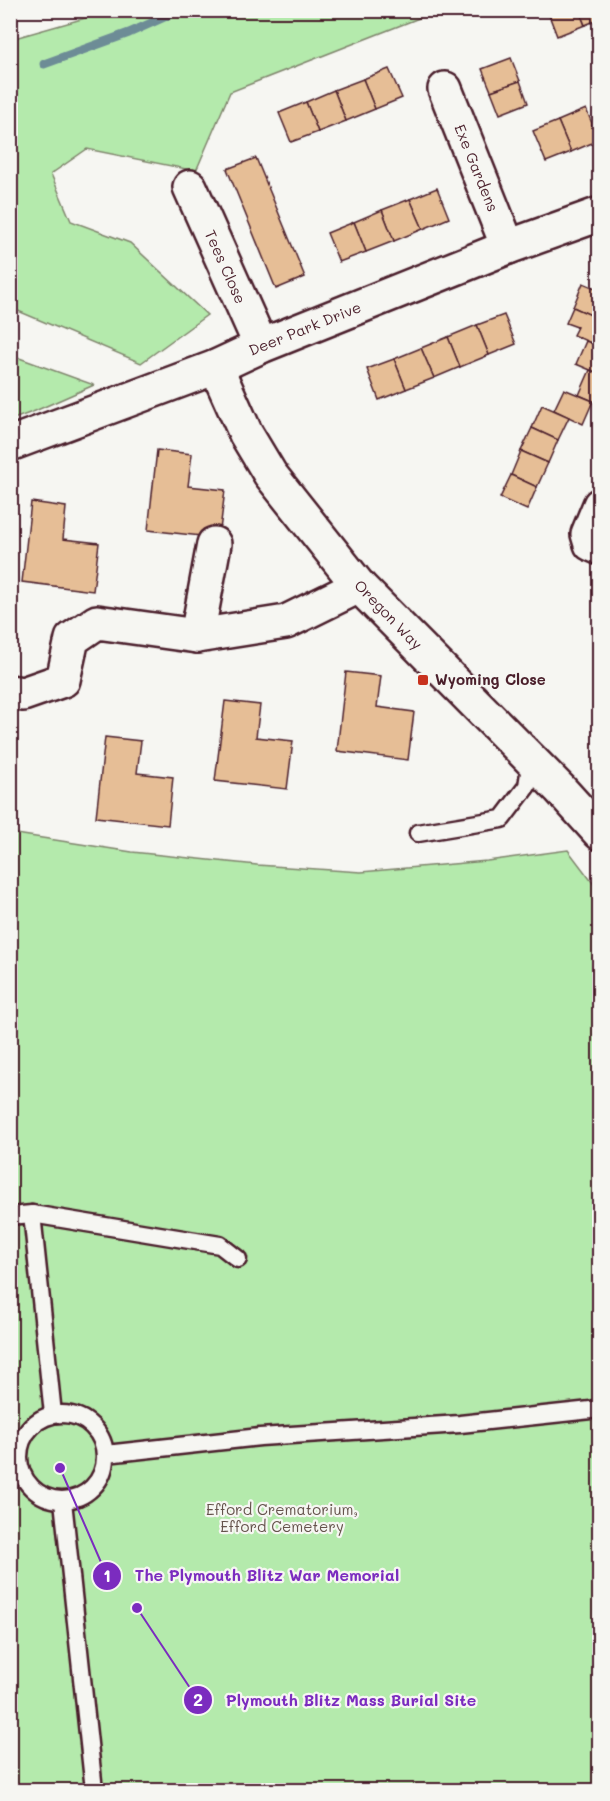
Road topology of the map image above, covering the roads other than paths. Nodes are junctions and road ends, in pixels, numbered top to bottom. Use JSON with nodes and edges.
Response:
{"nodes":[{"id":1,"x":445,"y":89,"type":"dead end"},
{"id":2,"x":190,"y":187,"type":"dead end"},
{"id":3,"x":600,"y":214,"type":"edge"},
{"id":4,"x":508,"y":247,"type":"junction"},
{"id":5,"x":261,"y":346,"type":"junction"},
{"id":6,"x":216,"y":367,"type":"junction"},
{"id":7,"x":10,"y":444,"type":"edge"},
{"id":8,"x":600,"y":505,"type":"edge"},
{"id":9,"x":213,"y":544,"type":"dead end"},
{"id":10,"x":600,"y":548,"type":"edge"},
{"id":11,"x":359,"y":586,"type":"junction"},
{"id":12,"x":197,"y":636,"type":"junction"},
{"id":13,"x":10,"y":692,"type":"edge"},
{"id":14,"x":531,"y":760,"type":"junction"},
{"id":15,"x":418,"y":833,"type":"dead end"},
{"id":16,"x":600,"y":833,"type":"edge"},
{"id":17,"x":32,"y":1214,"type":"junction"},
{"id":18,"x":10,"y":1216,"type":"edge"},
{"id":19,"x":238,"y":1259,"type":"dead end"},
{"id":20,"x":600,"y":1409,"type":"edge"},
{"id":21,"x":53,"y":1414,"type":"junction"},
{"id":22,"x":106,"y":1454,"type":"junction"},
{"id":23,"x":16,"y":1474,"type":"edge"},
{"id":24,"x":63,"y":1501,"type":"junction"},
{"id":25,"x":94,"y":1791,"type":"edge"}],
"edges":[{"from":1,"to":4,"type":"street","name":"Exe Gardens"},
{"from":2,"to":5,"type":"street","name":"Tees Close"},
{"from":3,"to":4,"type":"street","name":"Deer Park Drive"},
{"from":4,"to":5,"type":"street","name":"Deer Park Drive"},
{"from":5,"to":6,"type":"street","name":"Deer Park Drive"},
{"from":6,"to":7,"type":"street","name":"Deer Park Drive"},
{"from":6,"to":11,"type":"street","name":"Oregon Way"},
{"from":8,"to":10,"type":"street"},
{"from":9,"to":12,"type":"street"},
{"from":11,"to":12,"type":"street"},
{"from":11,"to":14,"type":"street","name":"Oregon Way"},
{"from":12,"to":13,"type":"street"},
{"from":14,"to":15,"type":"lane"},
{"from":14,"to":16,"type":"street","name":"Oregon Way"},
{"from":17,"to":18,"type":"lane"},
{"from":17,"to":19,"type":"lane"},
{"from":17,"to":21,"type":"lane"},
{"from":20,"to":22,"type":"lane"},
{"from":21,"to":22,"type":"lane"},
{"from":21,"to":23,"type":"lane"},
{"from":22,"to":24,"type":"lane"},
{"from":23,"to":24,"type":"lane"},
{"from":24,"to":25,"type":"lane"}]}
